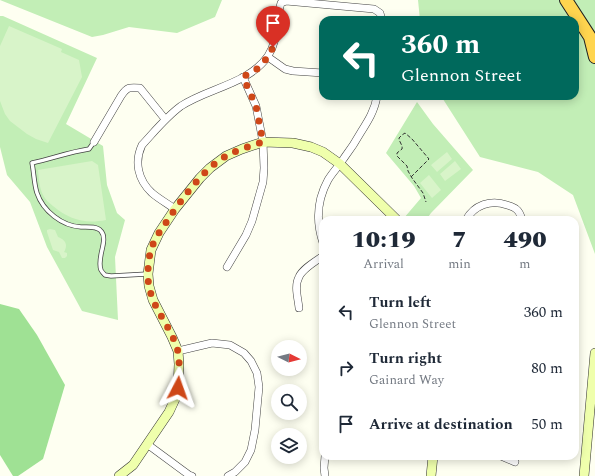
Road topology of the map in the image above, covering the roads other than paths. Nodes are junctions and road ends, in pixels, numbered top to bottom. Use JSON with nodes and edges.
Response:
{"nodes":[{"id":1,"x":566,"y":0,"type":"edge"},
{"id":2,"x":381,"y":16,"type":"edge"},
{"id":3,"x":576,"y":16,"type":"edge"},
{"id":4,"x":579,"y":20,"type":"edge"},
{"id":5,"x":268,"y":57,"type":"junction"},
{"id":6,"x":595,"y":57,"type":"edge"},
{"id":7,"x":319,"y":73,"type":"edge"},
{"id":8,"x":243,"y":77,"type":"junction"},
{"id":9,"x":376,"y":100,"type":"edge"},
{"id":10,"x":165,"y":119,"type":"junction"},
{"id":11,"x":94,"y":142,"type":"joint"},
{"id":12,"x":263,"y":142,"type":"junction"},
{"id":13,"x":340,"y":164,"type":"junction"},
{"id":14,"x":175,"y":209,"type":"junction"},
{"id":15,"x":393,"y":216,"type":"edge"},
{"id":16,"x":468,"y":216,"type":"edge"},
{"id":17,"x":520,"y":216,"type":"edge"},
{"id":18,"x":319,"y":227,"type":"edge"},
{"id":19,"x":319,"y":259,"type":"edge"},
{"id":20,"x":227,"y":267,"type":"dead end"},
{"id":21,"x":148,"y":274,"type":"junction"},
{"id":22,"x":299,"y":308,"type":"dead end"},
{"id":23,"x":178,"y":351,"type":"junction"},
{"id":24,"x":595,"y":353,"type":"edge"},
{"id":25,"x":147,"y":444,"type":"junction"},
{"id":26,"x":325,"y":460,"type":"edge"},
{"id":27,"x":433,"y":460,"type":"edge"},
{"id":28,"x":510,"y":460,"type":"edge"},
{"id":29,"x":515,"y":462,"type":"dead end"},
{"id":30,"x":119,"y":476,"type":"edge"},
{"id":31,"x":192,"y":476,"type":"edge"},
{"id":32,"x":228,"y":476,"type":"edge"},
{"id":33,"x":325,"y":476,"type":"edge"},
{"id":34,"x":431,"y":476,"type":"edge"},
{"id":35,"x":584,"y":476,"type":"edge"}],
"edges":[{"from":1,"to":3,"type":"highway"},
{"from":2,"to":5,"type":"street"},
{"from":4,"to":6,"type":"highway"},
{"from":5,"to":7,"type":"street"},
{"from":5,"to":8,"type":"street"},
{"from":8,"to":10,"type":"street"},
{"from":8,"to":12,"type":"street"},
{"from":9,"to":13,"type":"street"},
{"from":10,"to":11,"type":"street"},
{"from":10,"to":14,"type":"street"},
{"from":11,"to":21,"type":"lane"},
{"from":12,"to":13,"type":"street"},
{"from":12,"to":14,"type":"street"},
{"from":12,"to":20,"type":"street"},
{"from":13,"to":15,"type":"street"},
{"from":13,"to":18,"type":"street"},
{"from":14,"to":21,"type":"street"},
{"from":16,"to":17,"type":"street"},
{"from":19,"to":22,"type":"street"},
{"from":21,"to":23,"type":"street"},
{"from":23,"to":25,"type":"street"},
{"from":23,"to":32,"type":"street"},
{"from":24,"to":35,"type":"street"},
{"from":25,"to":30,"type":"street"},
{"from":25,"to":31,"type":"street"},
{"from":26,"to":33,"type":"street"},
{"from":27,"to":34,"type":"street"},
{"from":28,"to":29,"type":"street"}]}
